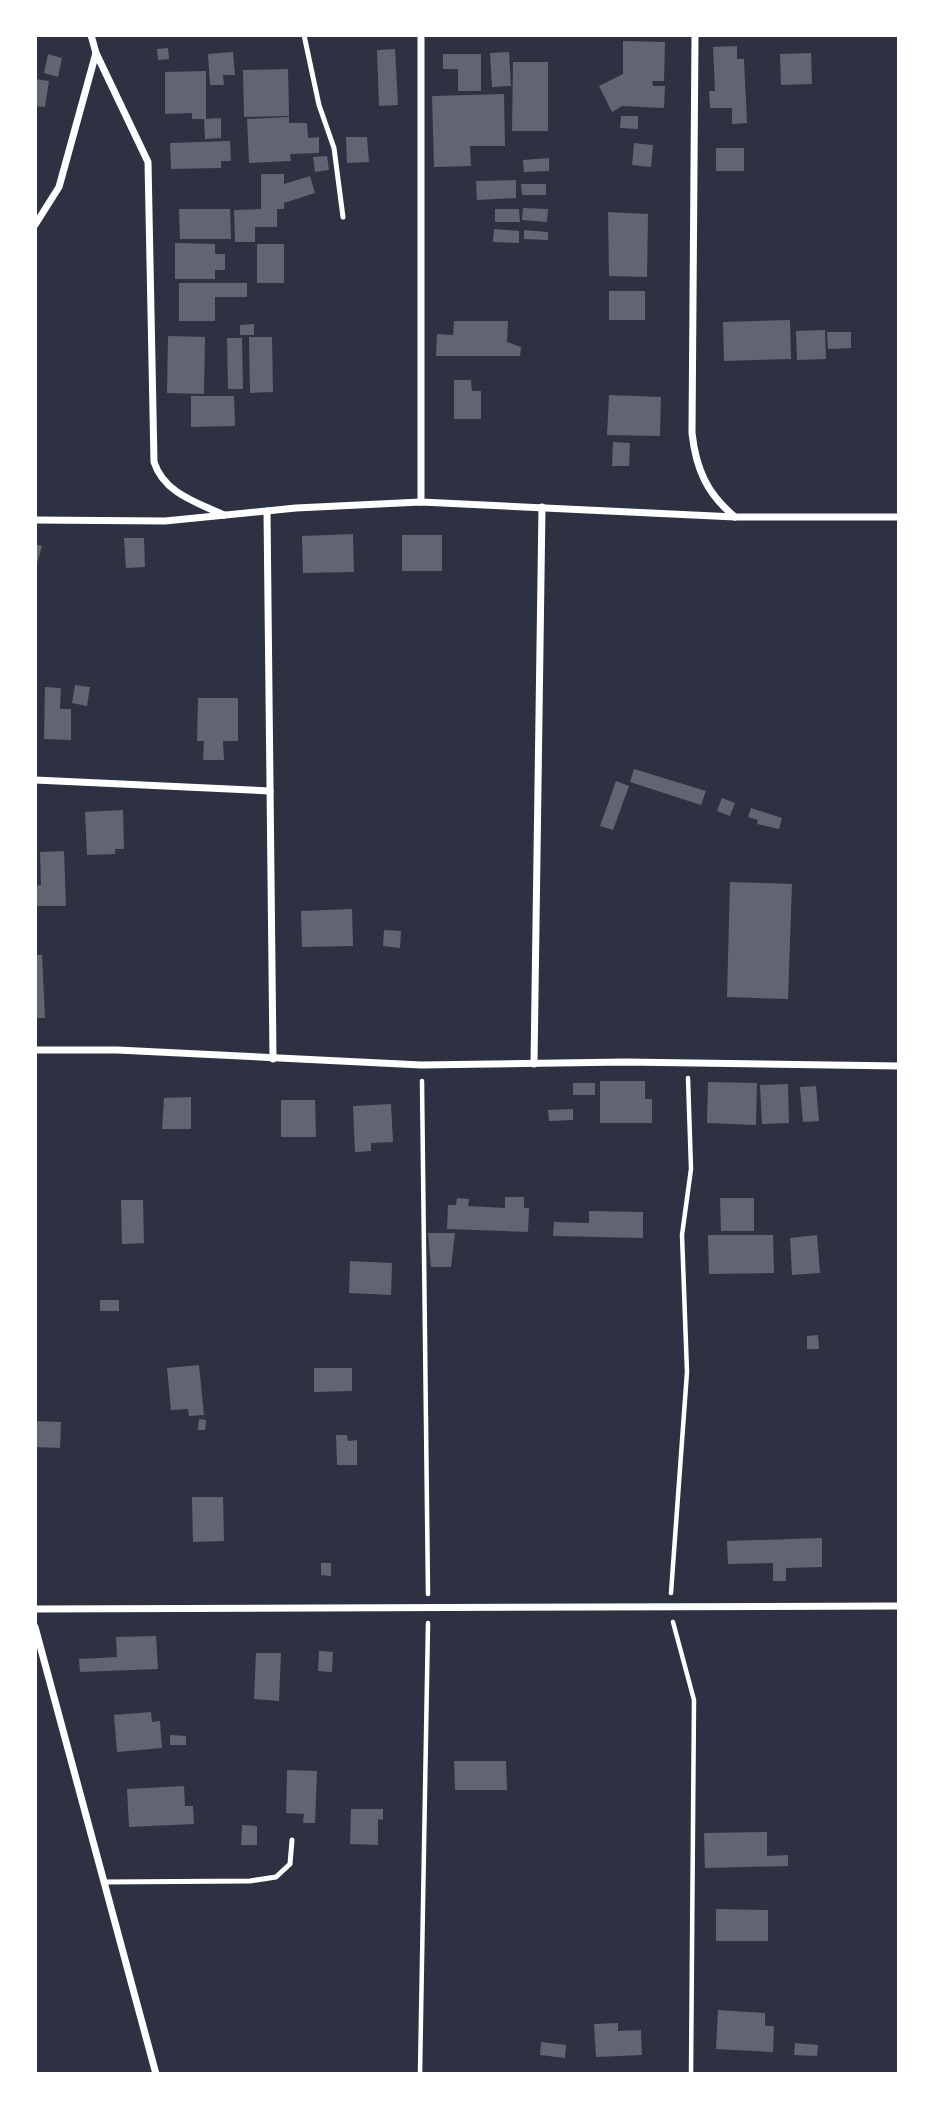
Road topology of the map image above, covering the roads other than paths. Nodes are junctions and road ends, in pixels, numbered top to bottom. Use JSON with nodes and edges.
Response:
{"nodes":[{"id":1,"x":90,"y":35,"type":"edge"},
{"id":2,"x":304,"y":35,"type":"edge"},
{"id":3,"x":421,"y":35,"type":"edge"},
{"id":4,"x":695,"y":35,"type":"edge"},
{"id":5,"x":96,"y":53,"type":"junction"},
{"id":6,"x":343,"y":217,"type":"dead end"},
{"id":7,"x":35,"y":225,"type":"edge"},
{"id":8,"x":421,"y":502,"type":"junction"},
{"id":9,"x":542,"y":507,"type":"junction"},
{"id":10,"x":267,"y":511,"type":"junction"},
{"id":11,"x":225,"y":516,"type":"junction"},
{"id":12,"x":734,"y":517,"type":"junction"},
{"id":13,"x":899,"y":517,"type":"edge"},
{"id":14,"x":35,"y":520,"type":"edge"},
{"id":15,"x":35,"y":780,"type":"edge"},
{"id":16,"x":270,"y":791,"type":"junction"},
{"id":17,"x":35,"y":1051,"type":"edge"},
{"id":18,"x":273,"y":1059,"type":"junction"},
{"id":19,"x":534,"y":1064,"type":"junction"},
{"id":20,"x":899,"y":1066,"type":"edge"},
{"id":21,"x":899,"y":1606,"type":"edge"},
{"id":22,"x":35,"y":1609,"type":"edge"},
{"id":23,"x":35,"y":1627,"type":"edge"},
{"id":24,"x":292,"y":1840,"type":"dead end"},
{"id":25,"x":104,"y":1882,"type":"junction"},
{"id":26,"x":156,"y":2074,"type":"edge"}],
"edges":[{"from":1,"to":5,"type":"street"},
{"from":2,"to":6,"type":"lane"},
{"from":3,"to":8,"type":"street"},
{"from":4,"to":12,"type":"street"},
{"from":5,"to":7,"type":"street"},
{"from":5,"to":11,"type":"street"},
{"from":8,"to":9,"type":"street"},
{"from":8,"to":10,"type":"street"},
{"from":9,"to":12,"type":"street"},
{"from":9,"to":19,"type":"street"},
{"from":10,"to":11,"type":"street"},
{"from":10,"to":16,"type":"street"},
{"from":11,"to":14,"type":"street"},
{"from":12,"to":13,"type":"street"},
{"from":15,"to":16,"type":"street"},
{"from":16,"to":18,"type":"street"},
{"from":17,"to":18,"type":"street"},
{"from":18,"to":19,"type":"street"},
{"from":19,"to":20,"type":"street"},
{"from":21,"to":22,"type":"street"},
{"from":23,"to":25,"type":"street"},
{"from":24,"to":25,"type":"lane"},
{"from":25,"to":26,"type":"street"}]}
